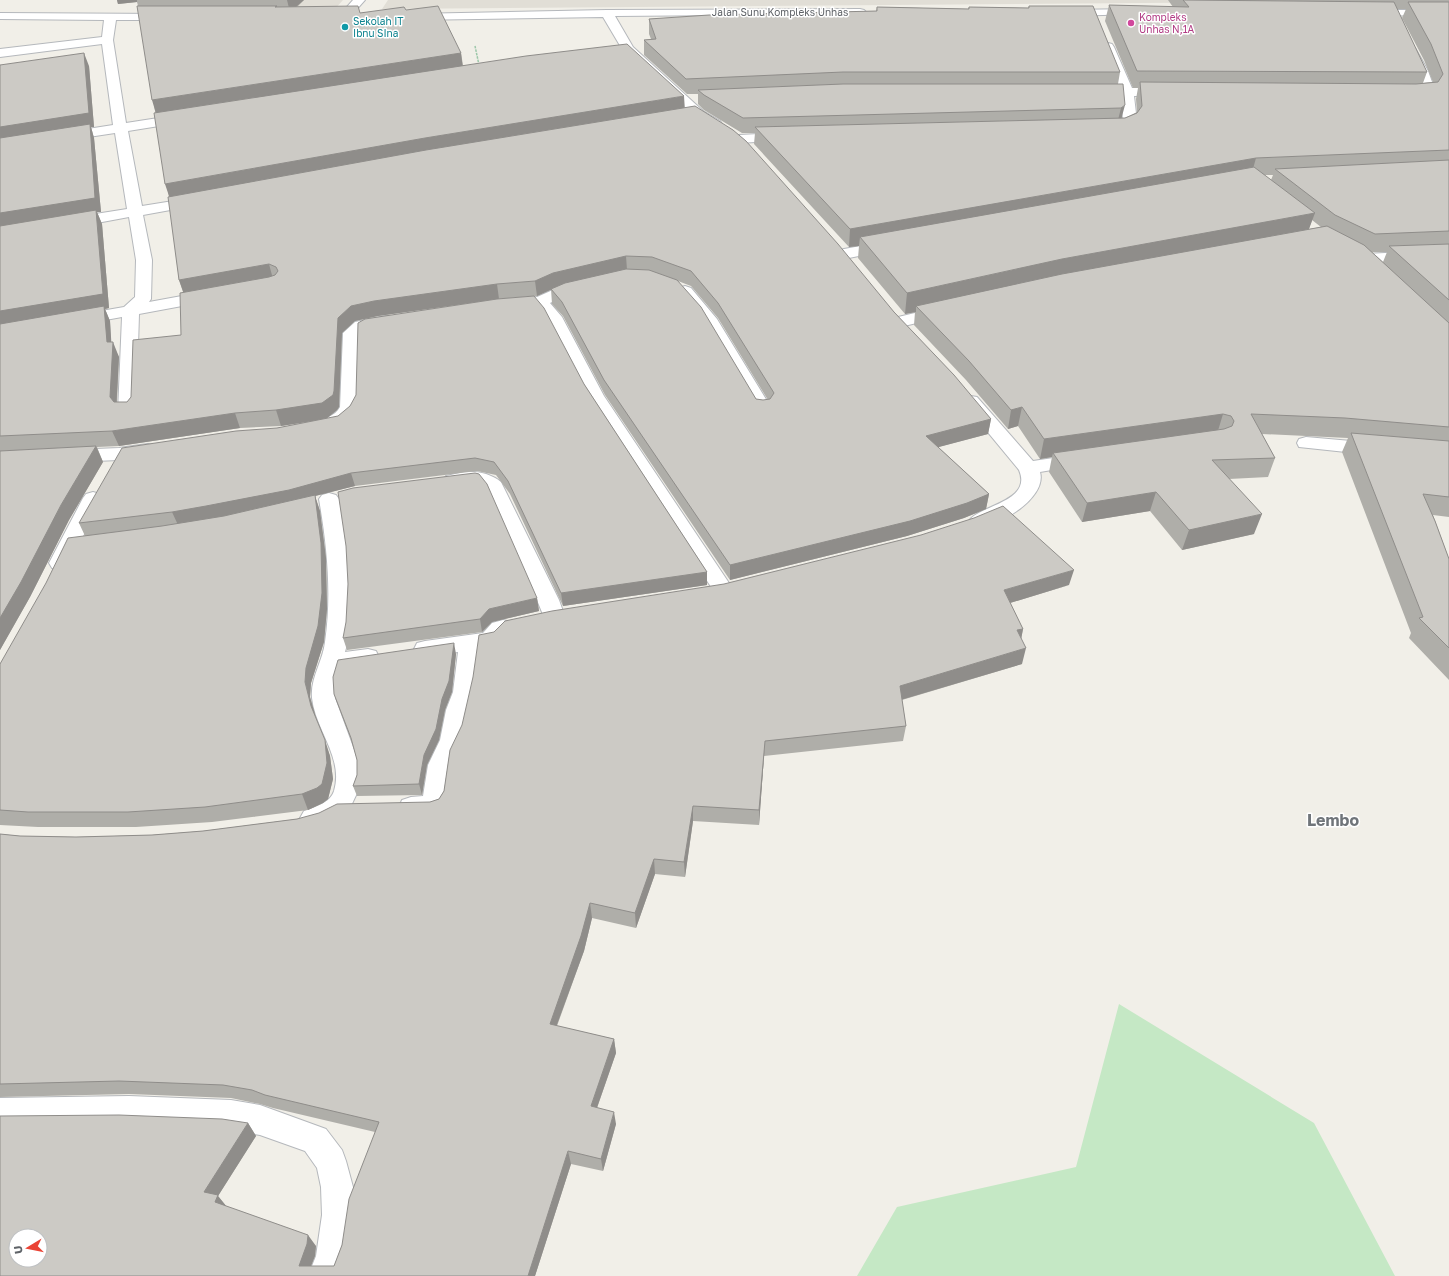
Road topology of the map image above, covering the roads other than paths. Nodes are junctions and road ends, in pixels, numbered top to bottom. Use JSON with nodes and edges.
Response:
{"nodes":[{"id":1,"x":359,"y":0,"type":"edge"},
{"id":2,"x":1398,"y":0,"type":"edge"},
{"id":3,"x":872,"y":12,"type":"edge"},
{"id":4,"x":1148,"y":12,"type":"edge"},
{"id":5,"x":607,"y":13,"type":"junction"},
{"id":6,"x":1054,"y":13,"type":"edge"},
{"id":7,"x":1094,"y":13,"type":"junction"},
{"id":8,"x":1355,"y":13,"type":"edge"},
{"id":9,"x":1412,"y":13,"type":"junction"},
{"id":10,"x":1449,"y":14,"type":"edge"},
{"id":11,"x":0,"y":16,"type":"edge"},
{"id":12,"x":111,"y":16,"type":"junction"},
{"id":13,"x":180,"y":17,"type":"edge"},
{"id":14,"x":360,"y":17,"type":"edge"},
{"id":15,"x":399,"y":17,"type":"edge"},
{"id":16,"x":107,"y":40,"type":"junction"},
{"id":17,"x":1407,"y":43,"type":"edge"},
{"id":18,"x":628,"y":49,"type":"junction"},
{"id":19,"x":612,"y":51,"type":"edge"},
{"id":20,"x":0,"y":53,"type":"edge"},
{"id":21,"x":1079,"y":92,"type":"edge"},
{"id":22,"x":1127,"y":92,"type":"junction"},
{"id":23,"x":1182,"y":92,"type":"edge"},
{"id":24,"x":1395,"y":95,"type":"edge"},
{"id":25,"x":194,"y":116,"type":"edge"},
{"id":26,"x":122,"y":128,"type":"junction"},
{"id":27,"x":1099,"y":130,"type":"edge"},
{"id":28,"x":794,"y":137,"type":"edge"},
{"id":29,"x":739,"y":139,"type":"junction"},
{"id":30,"x":45,"y":140,"type":"edge"},
{"id":31,"x":752,"y":151,"type":"edge"},
{"id":32,"x":213,"y":198,"type":"edge"},
{"id":33,"x":136,"y":212,"type":"junction"},
{"id":34,"x":53,"y":226,"type":"edge"},
{"id":35,"x":901,"y":244,"type":"edge"},
{"id":36,"x":844,"y":254,"type":"edge"},
{"id":37,"x":1449,"y":255,"type":"edge"},
{"id":38,"x":1381,"y":275,"type":"edge"},
{"id":39,"x":598,"y":283,"type":"edge"},
{"id":40,"x":671,"y":285,"type":"edge"},
{"id":41,"x":226,"y":293,"type":"edge"},
{"id":42,"x":540,"y":302,"type":"junction"},
{"id":43,"x":491,"y":306,"type":"edge"},
{"id":44,"x":960,"y":307,"type":"edge"},
{"id":45,"x":131,"y":309,"type":"junction"},
{"id":46,"x":400,"y":319,"type":"edge"},
{"id":47,"x":901,"y":322,"type":"edge"},
{"id":48,"x":62,"y":323,"type":"edge"},
{"id":49,"x":964,"y":391,"type":"edge"},
{"id":50,"x":763,"y":409,"type":"edge"},
{"id":51,"x":127,"y":412,"type":"edge"},
{"id":52,"x":308,"y":429,"type":"edge"},
{"id":53,"x":1306,"y":444,"type":"dead end"},
{"id":54,"x":162,"y":448,"type":"edge"},
{"id":55,"x":1393,"y":450,"type":"edge"},
{"id":56,"x":119,"y":454,"type":"junction"},
{"id":57,"x":56,"y":457,"type":"edge"},
{"id":58,"x":1099,"y":458,"type":"edge"},
{"id":59,"x":1028,"y":468,"type":"junction"},
{"id":60,"x":432,"y":484,"type":"edge"},
{"id":61,"x":329,"y":500,"type":"dead end"},
{"id":62,"x":964,"y":527,"type":"edge"},
{"id":63,"x":52,"y":579,"type":"edge"},
{"id":64,"x":701,"y":594,"type":"edge"},
{"id":65,"x":577,"y":614,"type":"edge"},
{"id":66,"x":538,"y":621,"type":"junction"},
{"id":67,"x":471,"y":642,"type":"junction"},
{"id":68,"x":409,"y":651,"type":"edge"},
{"id":69,"x":385,"y":655,"type":"edge"},
{"id":70,"x":331,"y":662,"type":"junction"},
{"id":71,"x":390,"y":807,"type":"edge"},
{"id":72,"x":290,"y":823,"type":"edge"},
{"id":73,"x":0,"y":1112,"type":"edge"},
{"id":74,"x":324,"y":1276,"type":"edge"}],
"edges":[{"from":1,"to":14,"type":"street"},
{"from":2,"to":9,"type":"street"},
{"from":3,"to":5,"type":"street","name":"Jalan Sunu Kompleks Unhas"},
{"from":4,"to":7,"type":"street"},
{"from":5,"to":15,"type":"street","name":"Jalan Sunu Kompleks Unhas"},
{"from":5,"to":18,"type":"street"},
{"from":6,"to":7,"type":"street"},
{"from":7,"to":22,"type":"street"},
{"from":8,"to":9,"type":"street"},
{"from":9,"to":10,"type":"street"},
{"from":11,"to":12,"type":"street"},
{"from":12,"to":13,"type":"street"},
{"from":12,"to":16,"type":"street"},
{"from":16,"to":20,"type":"street"},
{"from":16,"to":26,"type":"street"},
{"from":17,"to":24,"type":"street"},
{"from":18,"to":19,"type":"street"},
{"from":18,"to":29,"type":"street"},
{"from":21,"to":22,"type":"street"},
{"from":22,"to":23,"type":"street"},
{"from":22,"to":27,"type":"street"},
{"from":25,"to":26,"type":"street"},
{"from":26,"to":30,"type":"street"},
{"from":26,"to":33,"type":"street"},
{"from":28,"to":29,"type":"street"},
{"from":29,"to":31,"type":"street"},
{"from":32,"to":33,"type":"street"},
{"from":33,"to":34,"type":"street"},
{"from":33,"to":45,"type":"street"},
{"from":35,"to":36,"type":"street"},
{"from":37,"to":38,"type":"street"},
{"from":39,"to":42,"type":"street"},
{"from":40,"to":50,"type":"street"},
{"from":41,"to":45,"type":"street"},
{"from":42,"to":43,"type":"street"},
{"from":42,"to":64,"type":"street"},
{"from":44,"to":47,"type":"street"},
{"from":45,"to":48,"type":"street"},
{"from":45,"to":51,"type":"street"},
{"from":46,"to":52,"type":"street"},
{"from":49,"to":59,"type":"street"},
{"from":53,"to":55,"type":"street"},
{"from":54,"to":56,"type":"street"},
{"from":56,"to":57,"type":"street"},
{"from":56,"to":63,"type":"street"},
{"from":58,"to":59,"type":"street"},
{"from":59,"to":62,"type":"street"},
{"from":60,"to":66,"type":"street"},
{"from":61,"to":70,"type":"street"},
{"from":65,"to":66,"type":"street"},
{"from":66,"to":67,"type":"street"},
{"from":67,"to":68,"type":"street"},
{"from":67,"to":71,"type":"street"},
{"from":69,"to":70,"type":"street"},
{"from":70,"to":72,"type":"street"},
{"from":73,"to":74,"type":"street"}]}
